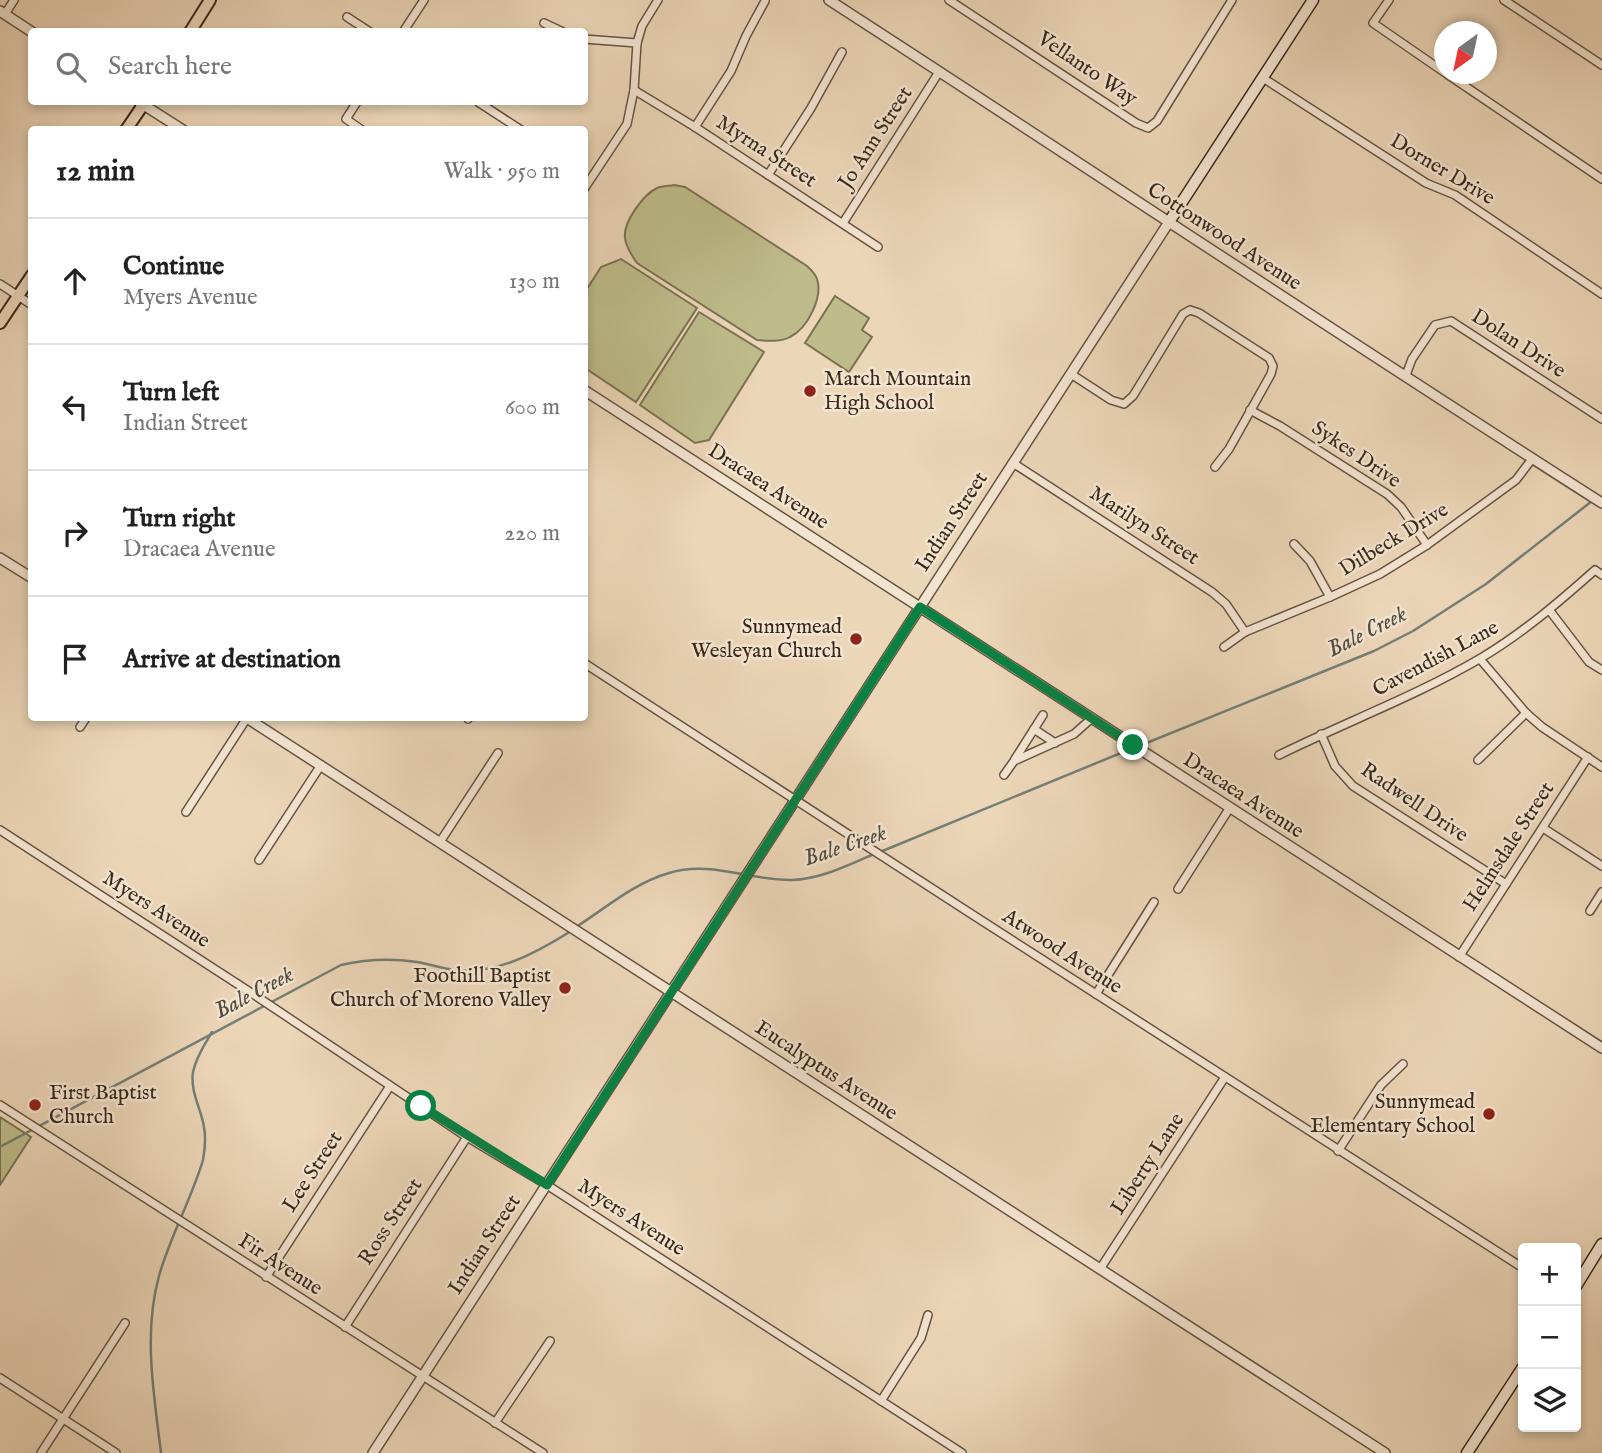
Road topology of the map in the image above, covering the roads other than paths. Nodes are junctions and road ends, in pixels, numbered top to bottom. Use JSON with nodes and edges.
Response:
{"nodes":[{"id":1,"x":14,"y":0,"type":"edge"},
{"id":2,"x":210,"y":0,"type":"edge"},
{"id":3,"x":424,"y":0,"type":"edge"},
{"id":4,"x":658,"y":0,"type":"edge"},
{"id":5,"x":829,"y":0,"type":"edge"},
{"id":6,"x":949,"y":0,"type":"edge"},
{"id":7,"x":1232,"y":0,"type":"edge"},
{"id":8,"x":1313,"y":0,"type":"edge"},
{"id":9,"x":1388,"y":0,"type":"edge"},
{"id":10,"x":1504,"y":0,"type":"edge"},
{"id":11,"x":765,"y":1,"type":"edge"},
{"id":12,"x":2,"y":12,"type":"edge"},
{"id":13,"x":347,"y":17,"type":"dead end"},
{"id":14,"x":544,"y":23,"type":"dead end"},
{"id":15,"x":192,"y":28,"type":"edge"},
{"id":16,"x":364,"y":28,"type":"edge"},
{"id":17,"x":406,"y":28,"type":"edge"},
{"id":18,"x":555,"y":28,"type":"edge"},
{"id":19,"x":28,"y":29,"type":"edge"},
{"id":20,"x":588,"y":39,"type":"edge"},
{"id":21,"x":636,"y":43,"type":"junction"},
{"id":22,"x":842,"y":52,"type":"dead end"},
{"id":23,"x":1434,"y":65,"type":"edge"},
{"id":24,"x":1602,"y":65,"type":"edge"},
{"id":25,"x":939,"y":72,"type":"junction"},
{"id":26,"x":1263,"y":78,"type":"junction"},
{"id":27,"x":1462,"y":84,"type":"edge"},
{"id":28,"x":634,"y":90,"type":"junction"},
{"id":29,"x":140,"y":105,"type":"edge"},
{"id":30,"x":146,"y":105,"type":"edge"},
{"id":31,"x":355,"y":105,"type":"edge"},
{"id":32,"x":483,"y":105,"type":"edge"},
{"id":33,"x":128,"y":126,"type":"edge"},
{"id":34,"x":177,"y":126,"type":"edge"},
{"id":35,"x":356,"y":126,"type":"edge"},
{"id":36,"x":515,"y":126,"type":"edge"},
{"id":37,"x":695,"y":127,"type":"junction"},
{"id":38,"x":588,"y":173,"type":"edge"},
{"id":39,"x":768,"y":175,"type":"junction"},
{"id":40,"x":593,"y":176,"type":"junction"},
{"id":41,"x":1602,"y":179,"type":"edge"},
{"id":42,"x":588,"y":183,"type":"edge"},
{"id":43,"x":1169,"y":222,"type":"junction"},
{"id":44,"x":843,"y":223,"type":"junction"},
{"id":45,"x":878,"y":247,"type":"dead end"},
{"id":46,"x":28,"y":281,"type":"edge"},
{"id":47,"x":0,"y":284,"type":"edge"},
{"id":48,"x":1602,"y":293,"type":"edge"},
{"id":49,"x":18,"y":296,"type":"junction"},
{"id":50,"x":28,"y":302,"type":"edge"},
{"id":51,"x":0,"y":323,"type":"edge"},
{"id":52,"x":1071,"y":374,"type":"junction"},
{"id":53,"x":1406,"y":375,"type":"junction"},
{"id":54,"x":588,"y":393,"type":"edge"},
{"id":55,"x":1250,"y":410,"type":"junction"},
{"id":56,"x":1602,"y":419,"type":"edge"},
{"id":57,"x":1532,"y":459,"type":"junction"},
{"id":58,"x":1013,"y":463,"type":"junction"},
{"id":59,"x":1215,"y":467,"type":"dead end"},
{"id":60,"x":1602,"y":502,"type":"edge"},
{"id":61,"x":1294,"y":544,"type":"dead end"},
{"id":62,"x":1427,"y":545,"type":"junction"},
{"id":63,"x":0,"y":558,"type":"edge"},
{"id":64,"x":1599,"y":573,"type":"edge"},
{"id":65,"x":28,"y":576,"type":"edge"},
{"id":66,"x":1330,"y":597,"type":"junction"},
{"id":67,"x":920,"y":607,"type":"junction"},
{"id":68,"x":1550,"y":611,"type":"junction"},
{"id":69,"x":1245,"y":632,"type":"junction"},
{"id":70,"x":1224,"y":647,"type":"dead end"},
{"id":71,"x":1480,"y":659,"type":"junction"},
{"id":72,"x":588,"y":666,"type":"edge"},
{"id":73,"x":1602,"y":670,"type":"edge"},
{"id":74,"x":1526,"y":713,"type":"junction"},
{"id":75,"x":1043,"y":715,"type":"dead end"},
{"id":76,"x":1092,"y":718,"type":"junction"},
{"id":77,"x":84,"y":721,"type":"edge"},
{"id":78,"x":245,"y":721,"type":"edge"},
{"id":79,"x":252,"y":721,"type":"edge"},
{"id":80,"x":80,"y":727,"type":"dead end"},
{"id":81,"x":1034,"y":729,"type":"junction"},
{"id":82,"x":1321,"y":734,"type":"junction"},
{"id":83,"x":1055,"y":743,"type":"junction"},
{"id":84,"x":498,"y":753,"type":"dead end"},
{"id":85,"x":1279,"y":755,"type":"dead end"},
{"id":86,"x":1588,"y":757,"type":"junction"},
{"id":87,"x":1478,"y":760,"type":"dead end"},
{"id":88,"x":1014,"y":761,"type":"junction"},
{"id":89,"x":321,"y":765,"type":"junction"},
{"id":90,"x":1602,"y":766,"type":"edge"},
{"id":91,"x":1004,"y":775,"type":"dead end"},
{"id":92,"x":796,"y":800,"type":"junction"},
{"id":93,"x":1229,"y":809,"type":"junction"},
{"id":94,"x":186,"y":812,"type":"dead end"},
{"id":95,"x":1543,"y":828,"type":"junction"},
{"id":96,"x":0,"y":830,"type":"edge"},
{"id":97,"x":440,"y":842,"type":"junction"},
{"id":98,"x":259,"y":860,"type":"dead end"},
{"id":99,"x":1602,"y":866,"type":"edge"},
{"id":100,"x":1506,"y":884,"type":"junction"},
{"id":101,"x":1178,"y":889,"type":"dead end"},
{"id":102,"x":1602,"y":892,"type":"edge"},
{"id":103,"x":1153,"y":902,"type":"dead end"},
{"id":104,"x":1590,"y":911,"type":"dead end"},
{"id":105,"x":1459,"y":957,"type":"junction"},
{"id":106,"x":672,"y":992,"type":"junction"},
{"id":107,"x":1096,"y":995,"type":"junction"},
{"id":108,"x":1602,"y":1048,"type":"edge"},
{"id":109,"x":1403,"y":1064,"type":"dead end"},
{"id":110,"x":1225,"y":1077,"type":"junction"},
{"id":111,"x":390,"y":1086,"type":"junction"},
{"id":112,"x":0,"y":1105,"type":"edge"},
{"id":113,"x":467,"y":1137,"type":"junction"},
{"id":114,"x":1338,"y":1151,"type":"junction"},
{"id":115,"x":547,"y":1185,"type":"junction"},
{"id":116,"x":1602,"y":1244,"type":"edge"},
{"id":117,"x":1518,"y":1265,"type":"edge"},
{"id":118,"x":1100,"y":1269,"type":"junction"},
{"id":119,"x":266,"y":1277,"type":"junction"},
{"id":120,"x":1581,"y":1278,"type":"edge"},
{"id":121,"x":928,"y":1315,"type":"dead end"},
{"id":122,"x":125,"y":1323,"type":"dead end"},
{"id":123,"x":345,"y":1327,"type":"junction"},
{"id":124,"x":550,"y":1341,"type":"dead end"},
{"id":125,"x":1522,"y":1369,"type":"edge"},
{"id":126,"x":422,"y":1377,"type":"junction"},
{"id":127,"x":0,"y":1378,"type":"edge"},
{"id":128,"x":881,"y":1401,"type":"junction"},
{"id":129,"x":63,"y":1419,"type":"junction"},
{"id":130,"x":495,"y":1423,"type":"junction"},
{"id":131,"x":41,"y":1453,"type":"edge"},
{"id":132,"x":116,"y":1453,"type":"edge"},
{"id":133,"x":373,"y":1453,"type":"edge"},
{"id":134,"x":543,"y":1453,"type":"edge"},
{"id":135,"x":962,"y":1453,"type":"edge"},
{"id":136,"x":1385,"y":1453,"type":"edge"},
{"id":137,"x":1467,"y":1453,"type":"edge"}],
"edges":[{"from":1,"to":12,"type":"street"},
{"from":2,"to":15,"type":"main road"},
{"from":3,"to":17,"type":"street"},
{"from":4,"to":21,"type":"street"},
{"from":5,"to":25,"type":"street","name":"Cottonwood Avenue"},
{"from":6,"to":7,"type":"street","name":"Vellanto Way"},
{"from":8,"to":26,"type":"main road","name":"Indian Street"},
{"from":9,"to":23,"type":"street"},
{"from":10,"to":24,"type":"street"},
{"from":11,"to":37,"type":"street"},
{"from":12,"to":19,"type":"street"},
{"from":13,"to":16,"type":"street"},
{"from":14,"to":18,"type":"street"},
{"from":20,"to":21,"type":"street"},
{"from":21,"to":28,"type":"street"},
{"from":22,"to":39,"type":"street"},
{"from":25,"to":43,"type":"street","name":"Cottonwood Avenue"},
{"from":25,"to":44,"type":"street","name":"Jo Ann Street"},
{"from":26,"to":43,"type":"main road","name":"Indian Street"},
{"from":26,"to":48,"type":"street","name":"Dorner Drive"},
{"from":27,"to":41,"type":"street"},
{"from":28,"to":37,"type":"street","name":"Myrna Street"},
{"from":28,"to":40,"type":"street"},
{"from":29,"to":33,"type":"main road"},
{"from":30,"to":34,"type":"street"},
{"from":31,"to":35,"type":"street"},
{"from":32,"to":36,"type":"street"},
{"from":37,"to":39,"type":"street","name":"Myrna Street"},
{"from":38,"to":40,"type":"street"},
{"from":39,"to":44,"type":"street","name":"Myrna Street"},
{"from":40,"to":42,"type":"street"},
{"from":43,"to":52,"type":"street","name":"Indian Street"},
{"from":43,"to":53,"type":"street","name":"Cottonwood Avenue"},
{"from":44,"to":45,"type":"street","name":"Myrna Street"},
{"from":46,"to":49,"type":"main road"},
{"from":47,"to":49,"type":"street"},
{"from":49,"to":50,"type":"street"},
{"from":49,"to":51,"type":"main road"},
{"from":52,"to":55,"type":"street"},
{"from":52,"to":58,"type":"street","name":"Indian Street"},
{"from":53,"to":56,"type":"street","name":"Dolan Drive"},
{"from":53,"to":57,"type":"street","name":"Cottonwood Avenue"},
{"from":54,"to":67,"type":"street","name":"Dracaea Avenue"},
{"from":55,"to":59,"type":"street"},
{"from":55,"to":62,"type":"street","name":"Sykes Drive"},
{"from":57,"to":60,"type":"street","name":"Cottonwood Avenue"},
{"from":57,"to":62,"type":"street","name":"Dilbeck Drive"},
{"from":58,"to":67,"type":"street","name":"Indian Street"},
{"from":58,"to":69,"type":"street","name":"Marilyn Street"},
{"from":61,"to":66,"type":"street"},
{"from":62,"to":66,"type":"street","name":"Dilbeck Drive"},
{"from":63,"to":65,"type":"street"},
{"from":64,"to":68,"type":"street","name":"Cavendish Lane"},
{"from":66,"to":69,"type":"street","name":"Dilbeck Drive"},
{"from":67,"to":76,"type":"street","name":"Dracaea Avenue"},
{"from":67,"to":92,"type":"street","name":"Indian Street"},
{"from":68,"to":71,"type":"street","name":"Cavendish Lane"},
{"from":68,"to":73,"type":"street"},
{"from":69,"to":70,"type":"street","name":"Dilbeck Drive"},
{"from":71,"to":74,"type":"street"},
{"from":71,"to":82,"type":"street","name":"Cavendish Lane"},
{"from":72,"to":92,"type":"street","name":"Atwood Avenue"},
{"from":74,"to":86,"type":"street"},
{"from":74,"to":87,"type":"street"},
{"from":75,"to":81,"type":"street"},
{"from":76,"to":83,"type":"street"},
{"from":76,"to":93,"type":"street","name":"Dracaea Avenue"},
{"from":77,"to":80,"type":"street"},
{"from":78,"to":94,"type":"street"},
{"from":79,"to":89,"type":"street","name":"Eucalyptus Avenue"},
{"from":81,"to":83,"type":"street"},
{"from":81,"to":88,"type":"street"},
{"from":82,"to":85,"type":"street","name":"Cavendish Lane"},
{"from":82,"to":100,"type":"street","name":"Radwell Drive"},
{"from":83,"to":88,"type":"street"},
{"from":84,"to":97,"type":"street"},
{"from":86,"to":90,"type":"street"},
{"from":86,"to":95,"type":"street","name":"Helmsdale Street"},
{"from":88,"to":91,"type":"street"},
{"from":89,"to":97,"type":"street","name":"Eucalyptus Avenue"},
{"from":89,"to":98,"type":"street"},
{"from":92,"to":106,"type":"street","name":"Indian Street"},
{"from":92,"to":107,"type":"street","name":"Atwood Avenue"},
{"from":93,"to":101,"type":"street"},
{"from":93,"to":105,"type":"street","name":"Dracaea Avenue"},
{"from":95,"to":99,"type":"street"},
{"from":95,"to":100,"type":"street","name":"Helmsdale Street"},
{"from":96,"to":111,"type":"street","name":"Myers Avenue"},
{"from":97,"to":106,"type":"street","name":"Eucalyptus Avenue"},
{"from":100,"to":105,"type":"street","name":"Helmsdale Street"},
{"from":102,"to":104,"type":"street"},
{"from":103,"to":107,"type":"street"},
{"from":105,"to":108,"type":"street","name":"Dracaea Avenue"},
{"from":106,"to":115,"type":"street","name":"Indian Street"},
{"from":106,"to":118,"type":"street","name":"Eucalyptus Avenue"},
{"from":107,"to":110,"type":"street","name":"Atwood Avenue"},
{"from":109,"to":114,"type":"street"},
{"from":110,"to":114,"type":"street","name":"Atwood Avenue"},
{"from":110,"to":118,"type":"street","name":"Liberty Lane"},
{"from":111,"to":113,"type":"street","name":"Myers Avenue"},
{"from":111,"to":119,"type":"street","name":"Lee Street"},
{"from":112,"to":119,"type":"street","name":"Fir Avenue"},
{"from":113,"to":115,"type":"street","name":"Myers Avenue"},
{"from":113,"to":123,"type":"street","name":"Ross Street"},
{"from":114,"to":117,"type":"street","name":"Atwood Avenue"},
{"from":115,"to":126,"type":"street","name":"Indian Street"},
{"from":115,"to":128,"type":"street","name":"Myers Avenue"},
{"from":116,"to":120,"type":"main road"},
{"from":118,"to":136,"type":"street","name":"Eucalyptus Avenue"},
{"from":119,"to":123,"type":"street","name":"Fir Avenue"},
{"from":121,"to":128,"type":"street"},
{"from":122,"to":129,"type":"street"},
{"from":123,"to":126,"type":"street","name":"Fir Avenue"},
{"from":124,"to":130,"type":"street"},
{"from":125,"to":137,"type":"main road"},
{"from":126,"to":130,"type":"street","name":"Fir Avenue"},
{"from":126,"to":133,"type":"street","name":"Indian Street"},
{"from":127,"to":129,"type":"street"},
{"from":128,"to":135,"type":"street","name":"Myers Avenue"},
{"from":129,"to":131,"type":"street"},
{"from":129,"to":132,"type":"street"},
{"from":130,"to":134,"type":"street","name":"Fir Avenue"}]}
